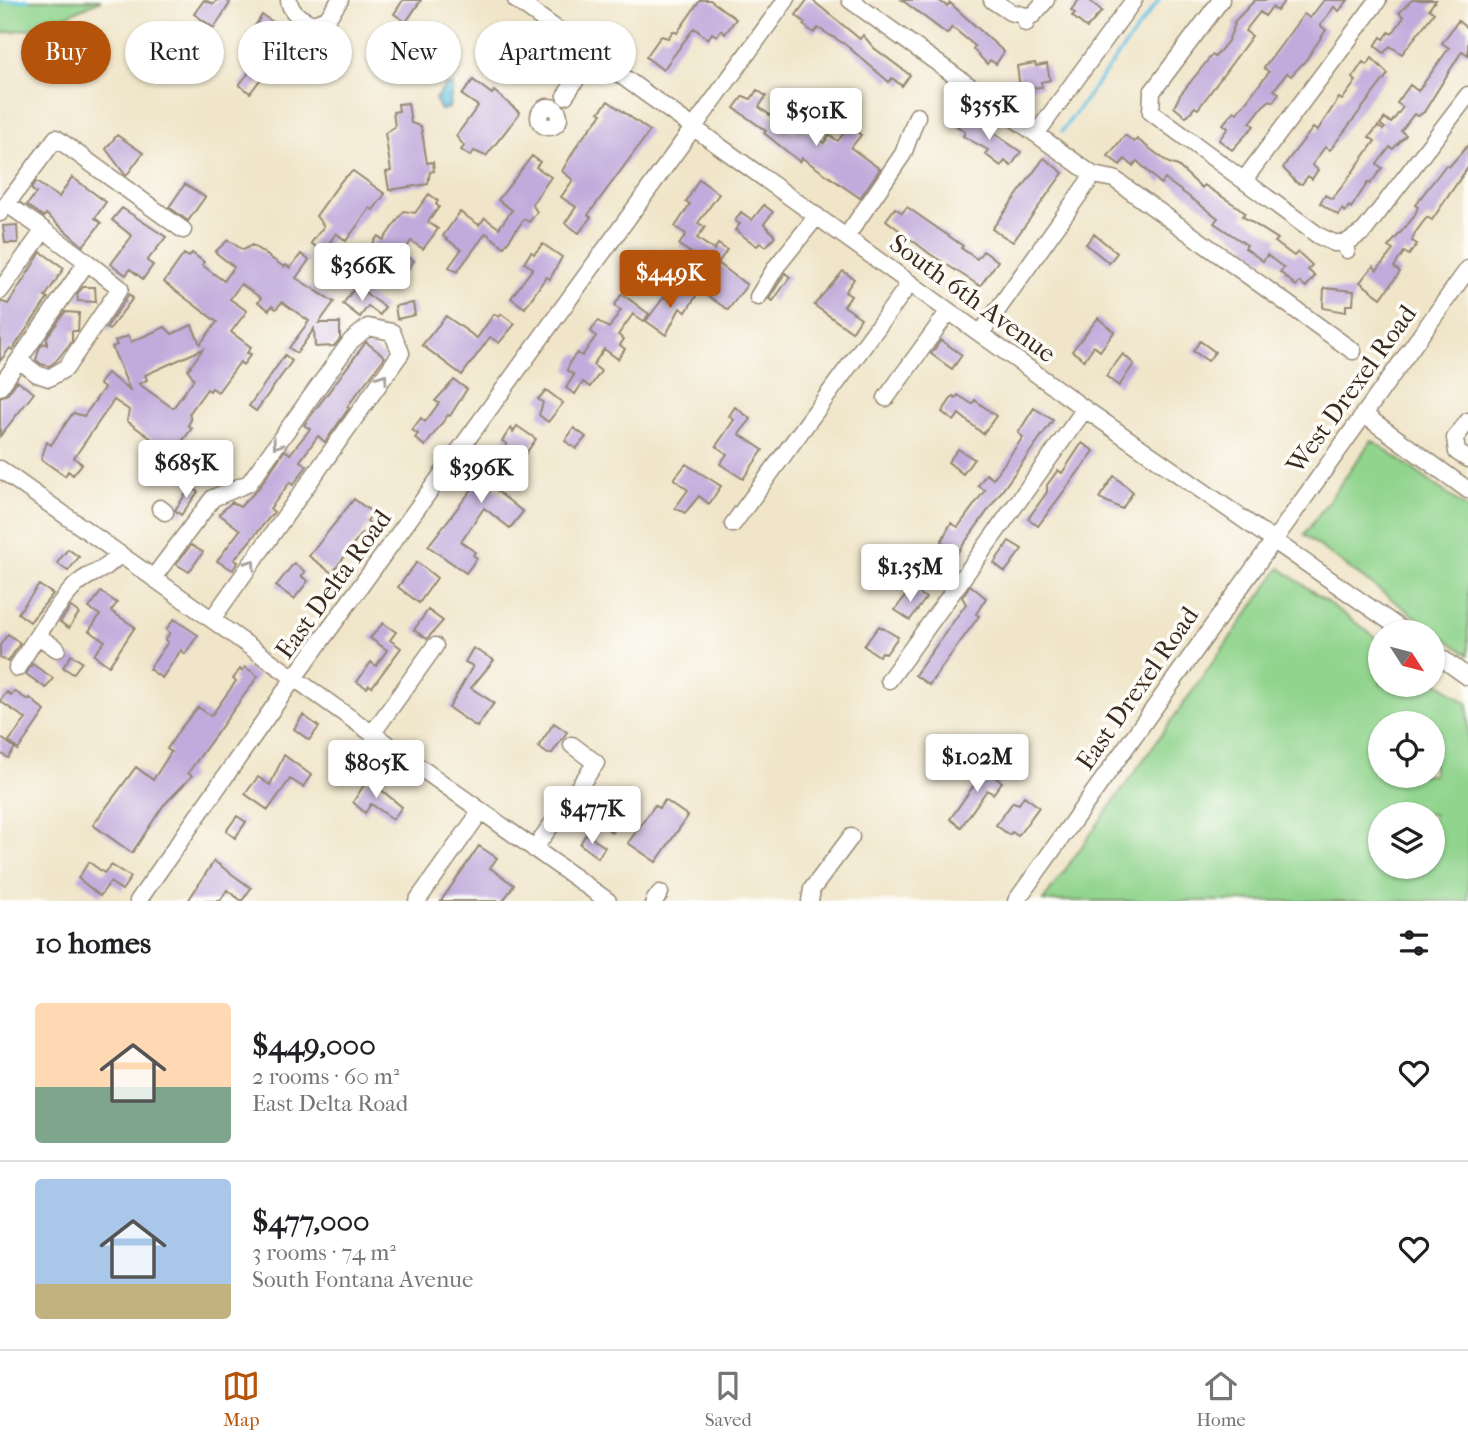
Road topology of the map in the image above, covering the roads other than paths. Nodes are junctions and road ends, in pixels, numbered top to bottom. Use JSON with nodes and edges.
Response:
{"nodes":[{"id":1,"x":289,"y":0,"type":"edge"},
{"id":2,"x":340,"y":0,"type":"edge"},
{"id":3,"x":516,"y":0,"type":"edge"},
{"id":4,"x":786,"y":0,"type":"edge"},
{"id":5,"x":849,"y":0,"type":"edge"},
{"id":6,"x":992,"y":0,"type":"edge"},
{"id":7,"x":1046,"y":0,"type":"edge"},
{"id":8,"x":1134,"y":0,"type":"edge"},
{"id":9,"x":1221,"y":0,"type":"edge"},
{"id":10,"x":1378,"y":0,"type":"edge"},
{"id":11,"x":545,"y":21,"type":"edge"},
{"id":12,"x":573,"y":84,"type":"edge"},
{"id":13,"x":633,"y":84,"type":"edge"},
{"id":14,"x":1468,"y":95,"type":"edge"},
{"id":15,"x":555,"y":110,"type":"dead end"},
{"id":16,"x":917,"y":117,"type":"dead end"},
{"id":17,"x":693,"y":127,"type":"junction"},
{"id":18,"x":1036,"y":135,"type":"junction"},
{"id":19,"x":1093,"y":176,"type":"junction"},
{"id":20,"x":1244,"y":180,"type":"junction"},
{"id":21,"x":3,"y":209,"type":"edge"},
{"id":22,"x":817,"y":216,"type":"junction"},
{"id":23,"x":44,"y":230,"type":"junction"},
{"id":24,"x":183,"y":230,"type":"dead end"},
{"id":25,"x":846,"y":237,"type":"junction"},
{"id":26,"x":87,"y":262,"type":"junction"},
{"id":27,"x":1468,"y":269,"type":"edge"},
{"id":28,"x":910,"y":283,"type":"junction"},
{"id":29,"x":0,"y":291,"type":"edge"},
{"id":30,"x":758,"y":297,"type":"dead end"},
{"id":31,"x":949,"y":310,"type":"junction"},
{"id":32,"x":981,"y":333,"type":"junction"},
{"id":33,"x":1353,"y":351,"type":"dead end"},
{"id":34,"x":19,"y":360,"type":"junction"},
{"id":35,"x":0,"y":387,"type":"edge"},
{"id":36,"x":886,"y":398,"type":"dead end"},
{"id":37,"x":1085,"y":409,"type":"junction"},
{"id":38,"x":1363,"y":414,"type":"junction"},
{"id":39,"x":1468,"y":421,"type":"edge"},
{"id":40,"x":1468,"y":459,"type":"edge"},
{"id":41,"x":0,"y":469,"type":"edge"},
{"id":42,"x":1468,"y":490,"type":"edge"},
{"id":43,"x":733,"y":524,"type":"dead end"},
{"id":44,"x":1273,"y":537,"type":"junction"},
{"id":45,"x":119,"y":554,"type":"junction"},
{"id":46,"x":153,"y":578,"type":"junction"},
{"id":47,"x":212,"y":619,"type":"junction"},
{"id":48,"x":1388,"y":620,"type":"edge"},
{"id":49,"x":38,"y":636,"type":"junction"},
{"id":50,"x":435,"y":646,"type":"dead end"},
{"id":51,"x":57,"y":649,"type":"dead end"},
{"id":52,"x":1446,"y":661,"type":"edge"},
{"id":53,"x":18,"y":668,"type":"dead end"},
{"id":54,"x":1468,"y":677,"type":"edge"},
{"id":55,"x":294,"y":678,"type":"junction"},
{"id":56,"x":889,"y":680,"type":"dead end"},
{"id":57,"x":372,"y":734,"type":"junction"},
{"id":58,"x":572,"y":745,"type":"dead end"},
{"id":59,"x":481,"y":811,"type":"junction"},
{"id":60,"x":851,"y":836,"type":"dead end"},
{"id":61,"x":534,"y":849,"type":"junction"},
{"id":62,"x":138,"y":901,"type":"edge"},
{"id":63,"x":417,"y":901,"type":"edge"},
{"id":64,"x":608,"y":901,"type":"edge"},
{"id":65,"x":810,"y":901,"type":"edge"},
{"id":66,"x":1016,"y":901,"type":"edge"}],
"edges":[{"from":1,"to":2,"type":"street"},
{"from":3,"to":11,"type":"street","name":"South 6th Avenue"},
{"from":4,"to":17,"type":"street","name":"East Delta Road"},
{"from":5,"to":18,"type":"street"},
{"from":6,"to":7,"type":"street"},
{"from":8,"to":18,"type":"street"},
{"from":9,"to":20,"type":"street"},
{"from":10,"to":20,"type":"street"},
{"from":12,"to":15,"type":"street"},
{"from":13,"to":17,"type":"street","name":"South 6th Avenue"},
{"from":14,"to":20,"type":"street"},
{"from":16,"to":25,"type":"street"},
{"from":17,"to":22,"type":"street","name":"South 6th Avenue"},
{"from":17,"to":55,"type":"street","name":"East Delta Road"},
{"from":18,"to":19,"type":"street"},
{"from":19,"to":32,"type":"street"},
{"from":19,"to":33,"type":"street"},
{"from":21,"to":23,"type":"street"},
{"from":21,"to":24,"type":"street"},
{"from":22,"to":25,"type":"street","name":"South 6th Avenue"},
{"from":22,"to":30,"type":"street"},
{"from":23,"to":26,"type":"street"},
{"from":23,"to":29,"type":"street"},
{"from":25,"to":28,"type":"street","name":"South 6th Avenue"},
{"from":26,"to":34,"type":"street"},
{"from":26,"to":34,"type":"street"},
{"from":27,"to":38,"type":"street","name":"West Drexel Road"},
{"from":28,"to":31,"type":"street","name":"South 6th Avenue"},
{"from":28,"to":43,"type":"street"},
{"from":31,"to":32,"type":"street","name":"South 6th Avenue"},
{"from":31,"to":36,"type":"street"},
{"from":32,"to":37,"type":"street","name":"South 6th Avenue"},
{"from":34,"to":35,"type":"street"},
{"from":37,"to":44,"type":"street","name":"South 6th Avenue"},
{"from":37,"to":56,"type":"street"},
{"from":38,"to":42,"type":"street"},
{"from":38,"to":44,"type":"street","name":"West Drexel Road"},
{"from":39,"to":40,"type":"street"},
{"from":41,"to":45,"type":"street"},
{"from":44,"to":48,"type":"street","name":"South 6th Avenue"},
{"from":44,"to":66,"type":"street","name":"East Drexel Road"},
{"from":45,"to":46,"type":"street"},
{"from":45,"to":49,"type":"street"},
{"from":46,"to":47,"type":"street"},
{"from":47,"to":46,"type":"street","one_way":true},
{"from":47,"to":55,"type":"street"},
{"from":49,"to":51,"type":"street"},
{"from":49,"to":53,"type":"street"},
{"from":50,"to":57,"type":"street"},
{"from":52,"to":54,"type":"street"},
{"from":55,"to":57,"type":"street"},
{"from":55,"to":62,"type":"street","name":"East Delta Road"},
{"from":57,"to":59,"type":"street"},
{"from":58,"to":61,"type":"street"},
{"from":59,"to":61,"type":"street"},
{"from":59,"to":63,"type":"street"},
{"from":60,"to":65,"type":"street"},
{"from":61,"to":64,"type":"street"}]}
